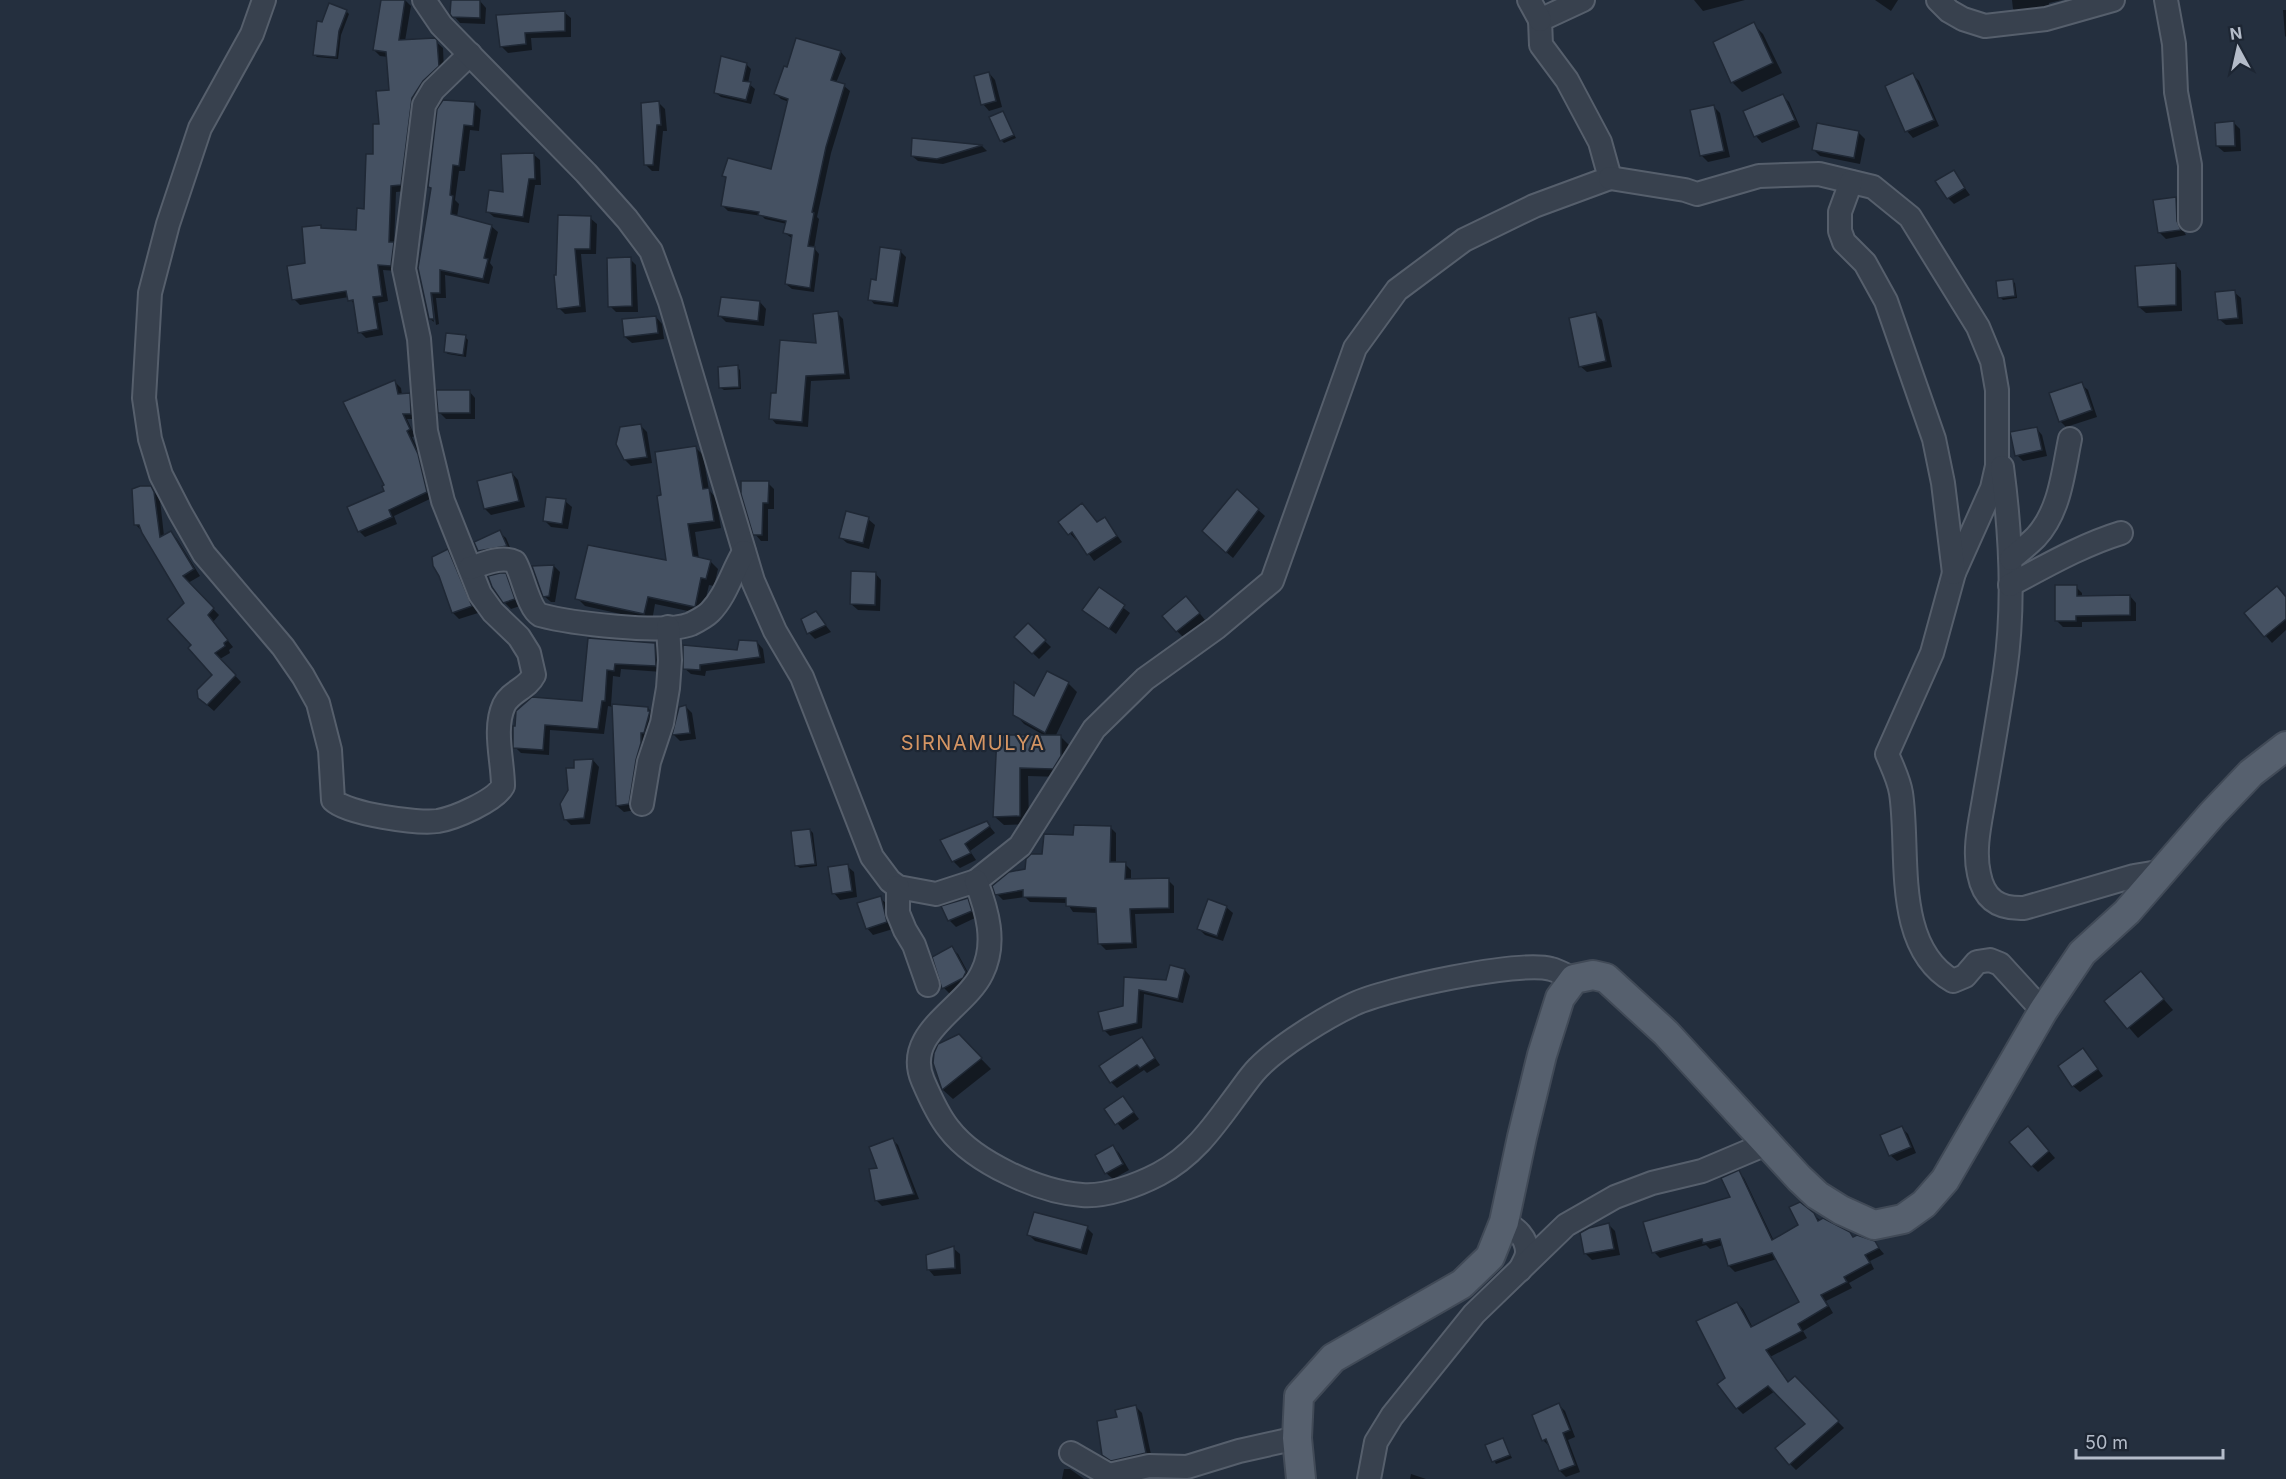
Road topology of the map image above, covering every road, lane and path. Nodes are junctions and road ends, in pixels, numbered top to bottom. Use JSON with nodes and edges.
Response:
{"nodes":[{"id":1,"x":264,"y":0,"type":"edge"},
{"id":2,"x":424,"y":0,"type":"edge"},
{"id":3,"x":1530,"y":0,"type":"edge"},
{"id":4,"x":1583,"y":0,"type":"edge"},
{"id":5,"x":1938,"y":0,"type":"edge"},
{"id":6,"x":2113,"y":0,"type":"edge"},
{"id":7,"x":2166,"y":0,"type":"edge"},
{"id":8,"x":1540,"y":20,"type":"junction"},
{"id":9,"x":470,"y":54,"type":"junction"},
{"id":10,"x":1610,"y":178,"type":"junction"},
{"id":11,"x":1851,"y":182,"type":"junction"},
{"id":12,"x":2190,"y":220,"type":"dead end"},
{"id":13,"x":1998,"y":440,"type":"junction"},
{"id":14,"x":2070,"y":440,"type":"dead end"},
{"id":15,"x":2121,"y":533,"type":"dead end"},
{"id":16,"x":744,"y":552,"type":"junction"},
{"id":17,"x":2011,"y":559,"type":"junction"},
{"id":18,"x":470,"y":568,"type":"junction"},
{"id":19,"x":1954,"y":573,"type":"junction"},
{"id":20,"x":2010,"y":585,"type":"junction"},
{"id":21,"x":668,"y":627,"type":"junction"},
{"id":22,"x":2286,"y":746,"type":"edge"},
{"id":23,"x":642,"y":804,"type":"dead end"},
{"id":24,"x":2164,"y":871,"type":"junction"},
{"id":25,"x":976,"y":881,"type":"junction"},
{"id":26,"x":898,"y":886,"type":"junction"},
{"id":27,"x":1574,"y":979,"type":"junction"},
{"id":28,"x":928,"y":986,"type":"dead end"},
{"id":29,"x":2043,"y":1011,"type":"junction"},
{"id":30,"x":1766,"y":1144,"type":"junction"},
{"id":31,"x":1504,"y":1222,"type":"junction"},
{"id":32,"x":1520,"y":1270,"type":"junction"},
{"id":33,"x":1297,"y":1438,"type":"junction"},
{"id":34,"x":1071,"y":1453,"type":"dead end"},
{"id":35,"x":1301,"y":1479,"type":"edge"},
{"id":36,"x":1369,"y":1479,"type":"edge"}],
"edges":[{"from":1,"to":18,"type":"street"},
{"from":2,"to":9,"type":"street"},
{"from":3,"to":8,"type":"street"},
{"from":4,"to":8,"type":"street"},
{"from":5,"to":6,"type":"street"},
{"from":7,"to":12,"type":"street"},
{"from":8,"to":10,"type":"street"},
{"from":9,"to":16,"type":"street"},
{"from":9,"to":18,"type":"street"},
{"from":10,"to":11,"type":"street"},
{"from":10,"to":25,"type":"street"},
{"from":11,"to":13,"type":"street"},
{"from":11,"to":19,"type":"street"},
{"from":13,"to":17,"type":"street"},
{"from":13,"to":19,"type":"street"},
{"from":14,"to":17,"type":"street"},
{"from":15,"to":20,"type":"street"},
{"from":16,"to":21,"type":"street"},
{"from":16,"to":26,"type":"street"},
{"from":17,"to":20,"type":"street"},
{"from":18,"to":21,"type":"street"},
{"from":19,"to":29,"type":"street"},
{"from":20,"to":24,"type":"street"},
{"from":21,"to":23,"type":"street"},
{"from":22,"to":24,"type":"main road"},
{"from":24,"to":29,"type":"main road"},
{"from":25,"to":26,"type":"street"},
{"from":25,"to":27,"type":"street"},
{"from":26,"to":28,"type":"street"},
{"from":27,"to":30,"type":"main road"},
{"from":27,"to":31,"type":"main road"},
{"from":29,"to":30,"type":"main road"},
{"from":30,"to":32,"type":"street"},
{"from":31,"to":32,"type":"street"},
{"from":31,"to":33,"type":"main road"},
{"from":32,"to":36,"type":"street"},
{"from":33,"to":34,"type":"street"},
{"from":33,"to":35,"type":"main road"}]}
